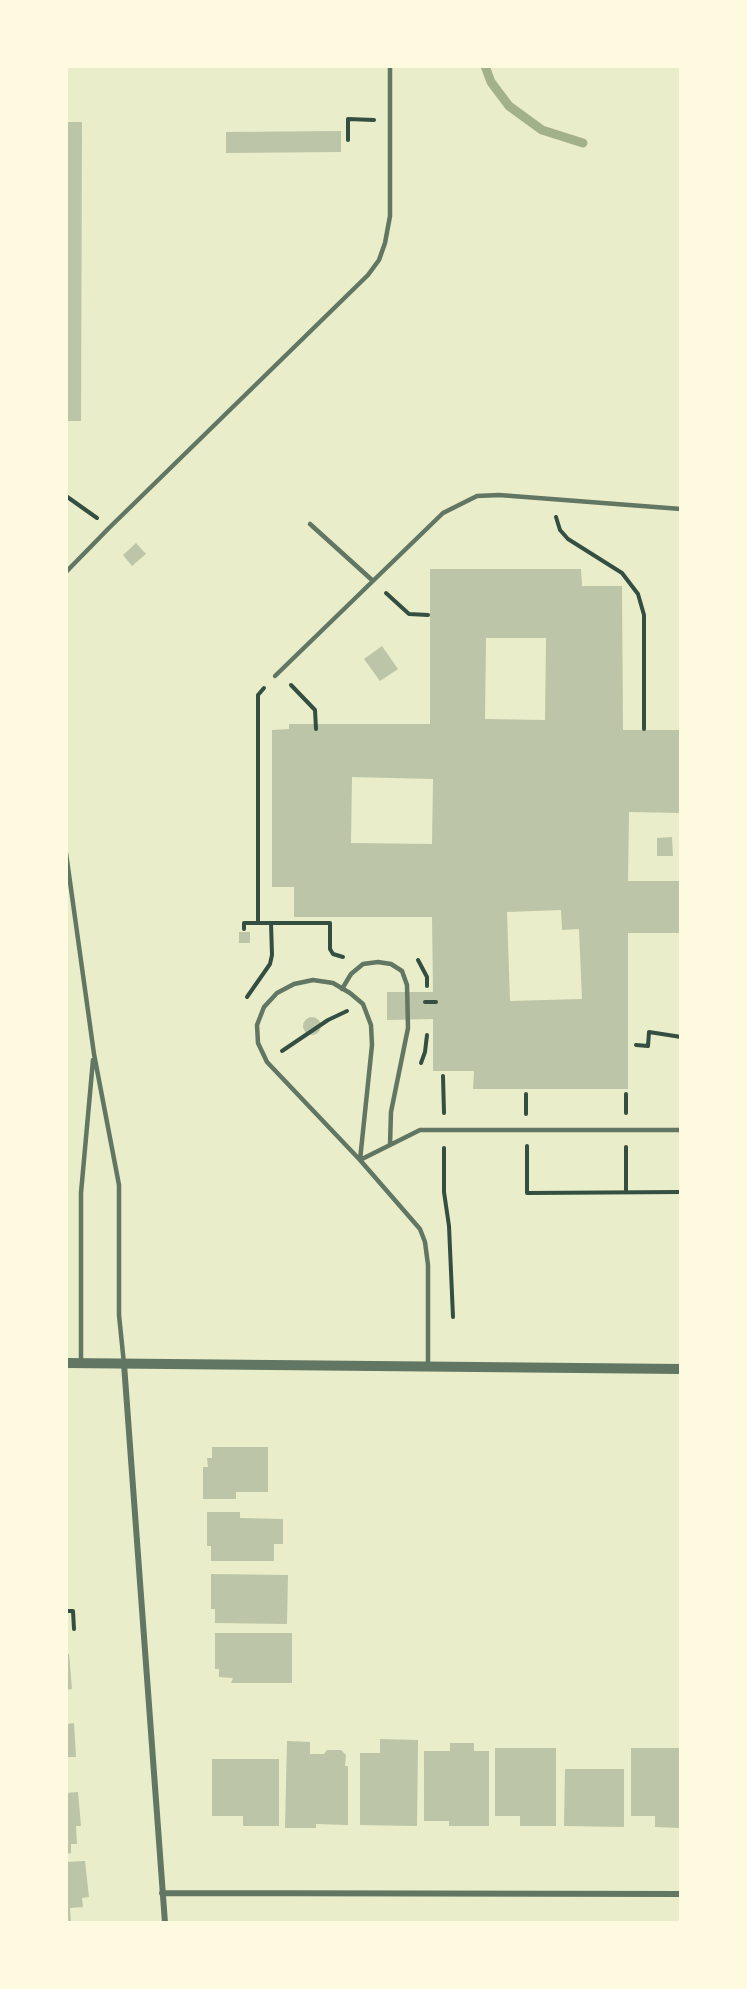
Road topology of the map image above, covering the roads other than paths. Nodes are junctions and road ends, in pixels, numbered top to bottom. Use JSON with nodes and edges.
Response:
{"nodes":[{"id":1,"x":390,"y":66,"type":"edge"},
{"id":2,"x":681,"y":509,"type":"edge"},
{"id":3,"x":310,"y":524,"type":"dead end"},
{"id":4,"x":66,"y":572,"type":"edge"},
{"id":5,"x":372,"y":580,"type":"junction"},
{"id":6,"x":276,"y":674,"type":"road end"},
{"id":7,"x":66,"y":853,"type":"edge"},
{"id":8,"x":342,"y":989,"type":"junction"},
{"id":9,"x":94,"y":1054,"type":"junction"},
{"id":10,"x":681,"y":1130,"type":"edge"},
{"id":11,"x":390,"y":1145,"type":"junction"},
{"id":12,"x":360,"y":1160,"type":"junction"},
{"id":13,"x":66,"y":1363,"type":"edge"},
{"id":14,"x":81,"y":1364,"type":"junction"},
{"id":15,"x":124,"y":1364,"type":"junction"},
{"id":16,"x":428,"y":1367,"type":"junction"},
{"id":17,"x":681,"y":1370,"type":"edge"},
{"id":18,"x":162,"y":1893,"type":"junction"},
{"id":19,"x":681,"y":1894,"type":"edge"},
{"id":20,"x":165,"y":1923,"type":"edge"}],
"edges":[{"from":1,"to":4,"type":"lane"},
{"from":2,"to":5,"type":"lane"},
{"from":3,"to":5,"type":"lane"},
{"from":5,"to":6,"type":"lane"},
{"from":7,"to":9,"type":"lane"},
{"from":8,"to":11,"type":"lane"},
{"from":8,"to":12,"type":"lane"},
{"from":8,"to":12,"type":"lane"},
{"from":9,"to":14,"type":"lane"},
{"from":9,"to":15,"type":"lane"},
{"from":10,"to":11,"type":"lane"},
{"from":11,"to":12,"type":"lane"},
{"from":12,"to":16,"type":"lane"},
{"from":13,"to":14,"type":"street"},
{"from":14,"to":15,"type":"street"},
{"from":15,"to":16,"type":"street"},
{"from":15,"to":18,"type":"street"},
{"from":16,"to":17,"type":"street"},
{"from":18,"to":19,"type":"street"},
{"from":18,"to":20,"type":"street"}]}
